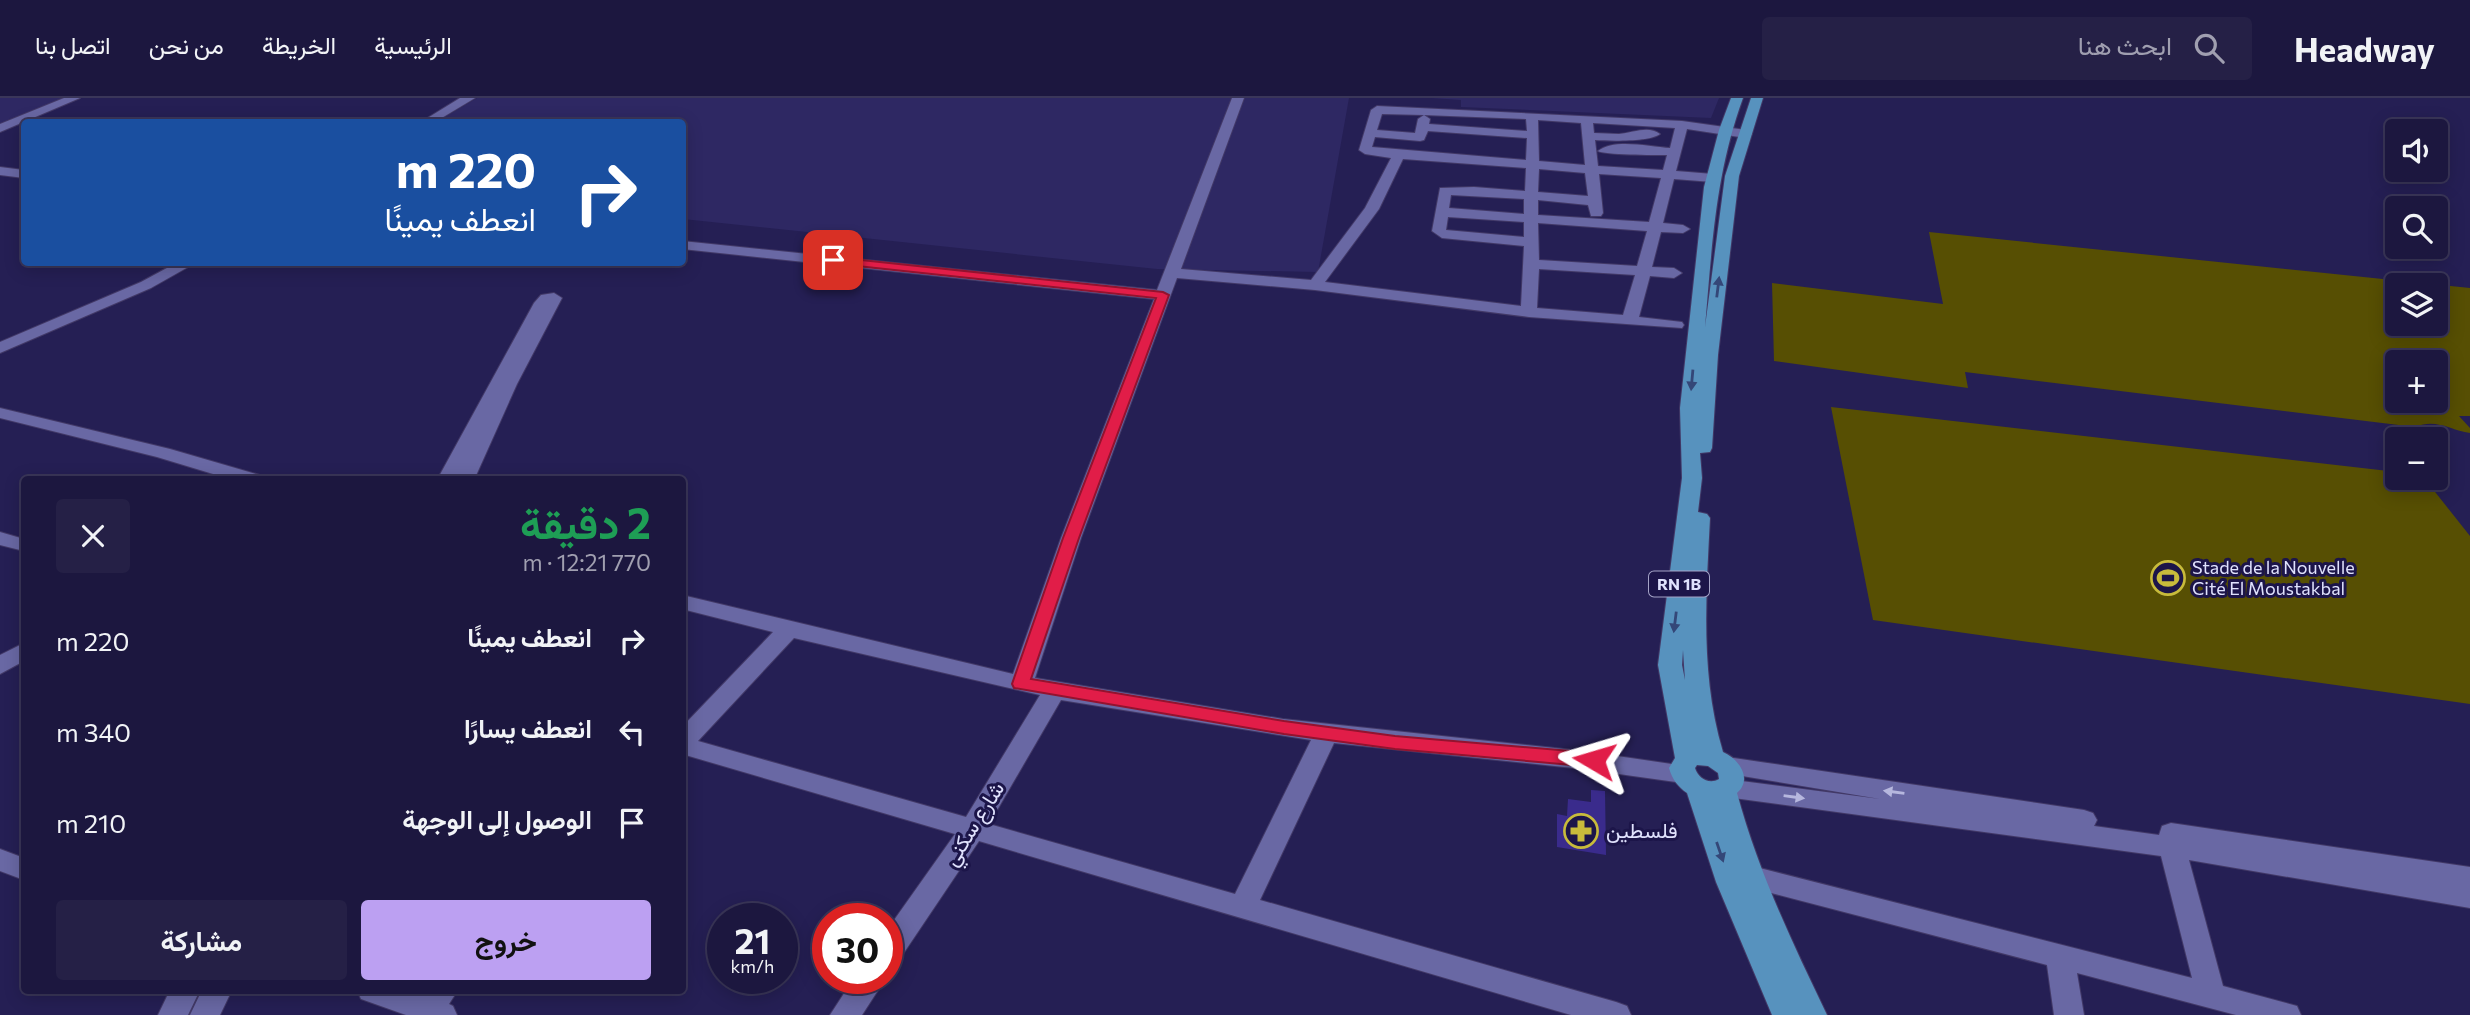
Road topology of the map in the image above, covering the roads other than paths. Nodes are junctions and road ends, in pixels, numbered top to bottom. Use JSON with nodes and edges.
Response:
{"nodes":[{"id":1,"x":74,"y":98,"type":"edge"},
{"id":2,"x":468,"y":98,"type":"edge"},
{"id":3,"x":1238,"y":98,"type":"edge"},
{"id":4,"x":1737,"y":98,"type":"edge"},
{"id":5,"x":1756,"y":98,"type":"edge"},
{"id":6,"x":1426,"y":110,"type":"junction"},
{"id":7,"x":1532,"y":116,"type":"junction"},
{"id":8,"x":21,"y":119,"type":"edge"},
{"id":9,"x":22,"y":119,"type":"edge"},
{"id":10,"x":432,"y":119,"type":"edge"},
{"id":11,"x":1587,"y":120,"type":"junction"},
{"id":12,"x":1422,"y":127,"type":"junction"},
{"id":13,"x":0,"y":128,"type":"edge"},
{"id":14,"x":1681,"y":130,"type":"junction"},
{"id":15,"x":1725,"y":130,"type":"junction"},
{"id":16,"x":1371,"y":134,"type":"junction"},
{"id":17,"x":1746,"y":134,"type":"junction"},
{"id":18,"x":1534,"y":135,"type":"junction"},
{"id":19,"x":1590,"y":136,"type":"junction"},
{"id":20,"x":1592,"y":151,"type":"junction"},
{"id":21,"x":1675,"y":152,"type":"junction"},
{"id":22,"x":1399,"y":155,"type":"junction"},
{"id":23,"x":1478,"y":161,"type":"junction"},
{"id":24,"x":1535,"y":165,"type":"junction"},
{"id":25,"x":1594,"y":169,"type":"junction"},
{"id":26,"x":0,"y":171,"type":"edge"},
{"id":27,"x":21,"y":174,"type":"edge"},
{"id":28,"x":1670,"y":174,"type":"junction"},
{"id":29,"x":1713,"y":178,"type":"junction"},
{"id":30,"x":1563,"y":192,"type":"junction"},
{"id":31,"x":1531,"y":196,"type":"junction"},
{"id":32,"x":1595,"y":201,"type":"junction"},
{"id":33,"x":1442,"y":212,"type":"junction"},
{"id":34,"x":1531,"y":217,"type":"junction"},
{"id":35,"x":1563,"y":220,"type":"junction"},
{"id":36,"x":1597,"y":222,"type":"junction"},
{"id":37,"x":1655,"y":226,"type":"junction"},
{"id":38,"x":1683,"y":229,"type":"dead end"},
{"id":39,"x":1532,"y":242,"type":"junction"},
{"id":40,"x":686,"y":245,"type":"edge"},
{"id":41,"x":1533,"y":264,"type":"junction"},
{"id":42,"x":182,"y":266,"type":"edge"},
{"id":43,"x":1643,"y":271,"type":"junction"},
{"id":44,"x":1173,"y":273,"type":"junction"},
{"id":45,"x":1674,"y":273,"type":"dead end"},
{"id":46,"x":1315,"y":285,"type":"junction"},
{"id":47,"x":1163,"y":295,"type":"junction"},
{"id":48,"x":1529,"y":312,"type":"junction"},
{"id":49,"x":1630,"y":321,"type":"junction"},
{"id":50,"x":1676,"y":324,"type":"dead end"},
{"id":51,"x":0,"y":348,"type":"edge"},
{"id":52,"x":1702,"y":354,"type":"junction"},
{"id":53,"x":0,"y":412,"type":"edge"},
{"id":54,"x":241,"y":476,"type":"edge"},
{"id":55,"x":448,"y":476,"type":"edge"},
{"id":56,"x":466,"y":476,"type":"edge"},
{"id":57,"x":0,"y":538,"type":"edge"},
{"id":58,"x":21,"y":544,"type":"edge"},
{"id":59,"x":686,"y":604,"type":"edge"},
{"id":60,"x":789,"y":629,"type":"junction"},
{"id":61,"x":21,"y":653,"type":"edge"},
{"id":62,"x":0,"y":666,"type":"edge"},
{"id":63,"x":1021,"y":684,"type":"junction"},
{"id":64,"x":1055,"y":690,"type":"junction"},
{"id":65,"x":1327,"y":733,"type":"junction"},
{"id":66,"x":686,"y":740,"type":"edge"},
{"id":67,"x":686,"y":745,"type":"edge"},
{"id":68,"x":1708,"y":774,"type":"junction"},
{"id":69,"x":972,"y":830,"type":"junction"},
{"id":70,"x":2172,"y":847,"type":"junction"},
{"id":71,"x":0,"y":860,"type":"edge"},
{"id":72,"x":21,"y":868,"type":"edge"},
{"id":73,"x":1748,"y":876,"type":"junction"},
{"id":74,"x":2470,"y":878,"type":"edge"},
{"id":75,"x":2470,"y":897,"type":"edge"},
{"id":76,"x":1242,"y":908,"type":"junction"},
{"id":77,"x":903,"y":931,"type":"edge"},
{"id":78,"x":2060,"y":956,"type":"junction"},
{"id":79,"x":183,"y":994,"type":"edge"},
{"id":80,"x":215,"y":994,"type":"edge"},
{"id":81,"x":389,"y":994,"type":"edge"},
{"id":82,"x":859,"y":994,"type":"edge"},
{"id":83,"x":2211,"y":995,"type":"junction"},
{"id":84,"x":437,"y":1005,"type":"edge"},
{"id":85,"x":2276,"y":1014,"type":"edge"},
{"id":86,"x":173,"y":1015,"type":"edge"},
{"id":87,"x":205,"y":1015,"type":"edge"},
{"id":88,"x":845,"y":1015,"type":"edge"},
{"id":89,"x":1616,"y":1015,"type":"edge"},
{"id":90,"x":1787,"y":1015,"type":"edge"},
{"id":91,"x":1812,"y":1015,"type":"edge"},
{"id":92,"x":2069,"y":1015,"type":"edge"}],
"edges":[{"from":1,"to":9,"type":"street"},
{"from":2,"to":10,"type":"street"},
{"from":3,"to":44,"type":"street"},
{"from":4,"to":15,"type":"main road","number":"RN 1B"},
{"from":5,"to":17,"type":"main road","number":"RN 1B"},
{"from":6,"to":7,"type":"street"},
{"from":6,"to":12,"type":"street"},
{"from":6,"to":16,"type":"street"},
{"from":7,"to":11,"type":"street"},
{"from":7,"to":18,"type":"street"},
{"from":8,"to":13,"type":"street"},
{"from":11,"to":14,"type":"street"},
{"from":11,"to":19,"type":"street"},
{"from":12,"to":16,"type":"street"},
{"from":12,"to":23,"type":"street"},
{"from":14,"to":15,"type":"street"},
{"from":14,"to":19,"type":"street"},
{"from":14,"to":21,"type":"street"},
{"from":15,"to":17,"type":"street"},
{"from":15,"to":29,"type":"main road","number":"RN 1B"},
{"from":16,"to":22,"type":"street"},
{"from":52,"to":17,"type":"main road","number":"RN 1B","one_way":true},
{"from":18,"to":23,"type":"street"},
{"from":18,"to":24,"type":"street"},
{"from":19,"to":20,"type":"street"},
{"from":20,"to":21,"type":"street"},
{"from":20,"to":25,"type":"street"},
{"from":21,"to":28,"type":"street"},
{"from":22,"to":23,"type":"street"},
{"from":22,"to":46,"type":"street"},
{"from":23,"to":24,"type":"street"},
{"from":23,"to":31,"type":"street"},
{"from":23,"to":33,"type":"street"},
{"from":24,"to":25,"type":"street"},
{"from":24,"to":31,"type":"street"},
{"from":25,"to":28,"type":"street"},
{"from":25,"to":32,"type":"street"},
{"from":26,"to":27,"type":"street"},
{"from":28,"to":29,"type":"street"},
{"from":28,"to":37,"type":"street"},
{"from":29,"to":52,"type":"main road","number":"RN 1B"},
{"from":30,"to":31,"type":"street"},
{"from":30,"to":32,"type":"street"},
{"from":30,"to":35,"type":"street"},
{"from":31,"to":34,"type":"street"},
{"from":32,"to":36,"type":"street"},
{"from":33,"to":34,"type":"street"},
{"from":33,"to":39,"type":"street"},
{"from":34,"to":35,"type":"street"},
{"from":34,"to":39,"type":"street"},
{"from":35,"to":36,"type":"street"},
{"from":36,"to":37,"type":"street"},
{"from":37,"to":38,"type":"street"},
{"from":37,"to":43,"type":"street"},
{"from":39,"to":41,"type":"street"},
{"from":40,"to":47,"type":"street"},
{"from":41,"to":43,"type":"street"},
{"from":41,"to":48,"type":"street"},
{"from":42,"to":51,"type":"street"},
{"from":43,"to":45,"type":"street"},
{"from":43,"to":49,"type":"street"},
{"from":44,"to":46,"type":"street"},
{"from":44,"to":47,"type":"street"},
{"from":46,"to":48,"type":"street"},
{"from":47,"to":63,"type":"street"},
{"from":48,"to":49,"type":"street"},
{"from":49,"to":50,"type":"street"},
{"from":52,"to":68,"type":"main road","number":"RN 1B"},
{"from":53,"to":54,"type":"street"},
{"from":55,"to":56,"type":"street"},
{"from":57,"to":58,"type":"street"},
{"from":59,"to":60,"type":"street"},
{"from":60,"to":63,"type":"street"},
{"from":60,"to":66,"type":"street"},
{"from":61,"to":62,"type":"street"},
{"from":63,"to":64,"type":"street"},
{"from":64,"to":65,"type":"street"},
{"from":64,"to":69,"type":"street","name":"شارع سكني"},
{"from":65,"to":68,"type":"street"},
{"from":65,"to":76,"type":"street"},
{"from":67,"to":69,"type":"street"},
{"from":68,"to":70,"type":"street","one_way":true},
{"from":68,"to":73,"type":"main road","number":"RN 1B"},
{"from":74,"to":68,"type":"street","one_way":true},
{"from":68,"to":90,"type":"main road","number":"RN 1B","one_way":true},
{"from":69,"to":76,"type":"street"},
{"from":69,"to":77,"type":"street","name":"شارع سكني"},
{"from":70,"to":75,"type":"street"},
{"from":70,"to":83,"type":"street"},
{"from":71,"to":72,"type":"street"},
{"from":73,"to":78,"type":"street"},
{"from":73,"to":91,"type":"main road","number":"RN 1B"},
{"from":76,"to":89,"type":"street"},
{"from":78,"to":83,"type":"street"},
{"from":78,"to":92,"type":"street"},
{"from":79,"to":86,"type":"street"},
{"from":80,"to":87,"type":"street"},
{"from":81,"to":84,"type":"street"},
{"from":82,"to":88,"type":"street"},
{"from":83,"to":85,"type":"street"}]}
